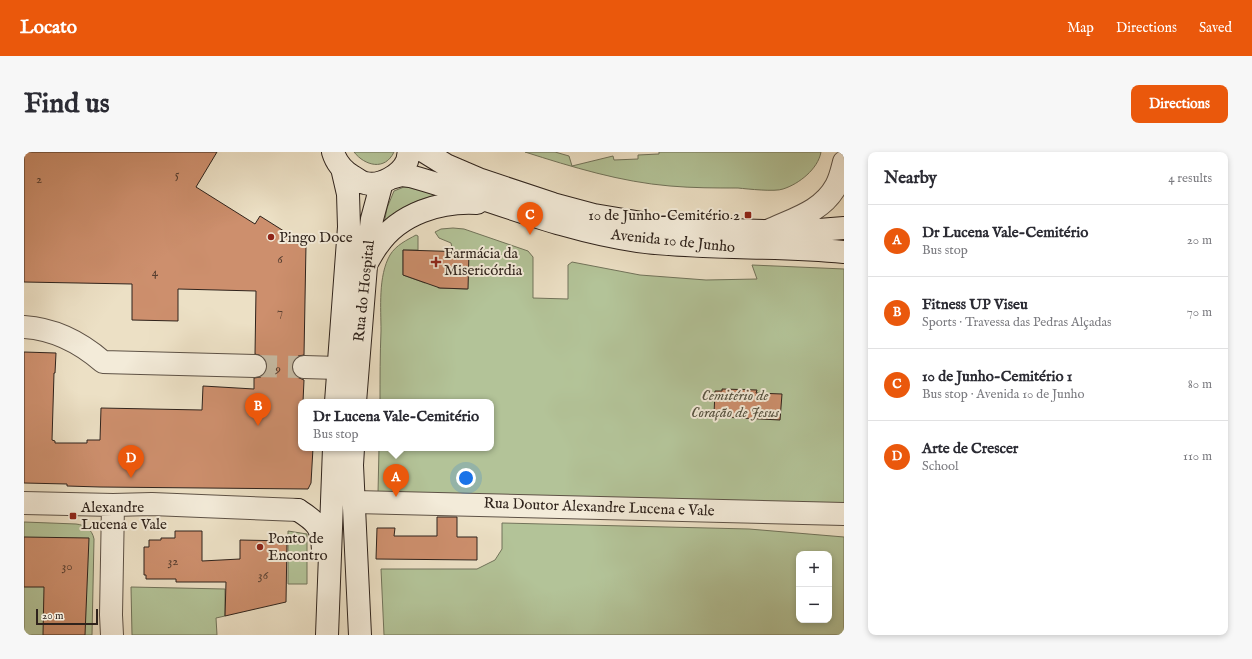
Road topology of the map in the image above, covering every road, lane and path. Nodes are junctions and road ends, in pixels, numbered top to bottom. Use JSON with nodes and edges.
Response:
{"nodes":[{"id":1,"x":409,"y":152,"type":"edge"},
{"id":2,"x":425,"y":152,"type":"edge"},
{"id":3,"x":335,"y":158,"type":"edge"},
{"id":4,"x":844,"y":162,"type":"edge"},
{"id":5,"x":386,"y":180,"type":"junction"},
{"id":6,"x":500,"y":205,"type":"junction"},
{"id":7,"x":844,"y":228,"type":"edge"},
{"id":8,"x":768,"y":231,"type":"junction"},
{"id":9,"x":844,"y":252,"type":"edge"},
{"id":10,"x":366,"y":266,"type":"junction"},
{"id":11,"x":24,"y":327,"type":"edge"},
{"id":12,"x":255,"y":366,"type":"tunnel mouth"},
{"id":13,"x":304,"y":368,"type":"tunnel mouth"},
{"id":14,"x":338,"y":374,"type":"junction"},
{"id":15,"x":330,"y":399,"type":"edge"},
{"id":16,"x":336,"y":399,"type":"edge"},
{"id":17,"x":355,"y":399,"type":"edge"},
{"id":18,"x":327,"y":451,"type":"edge"},
{"id":19,"x":334,"y":451,"type":"edge"},
{"id":20,"x":353,"y":451,"type":"edge"},
{"id":21,"x":355,"y":502,"type":"junction"},
{"id":22,"x":24,"y":503,"type":"edge"},
{"id":23,"x":113,"y":506,"type":"junction"},
{"id":24,"x":298,"y":510,"type":"junction"},
{"id":25,"x":844,"y":514,"type":"edge"},
{"id":26,"x":112,"y":635,"type":"edge"},
{"id":27,"x":326,"y":635,"type":"edge"},
{"id":28,"x":360,"y":635,"type":"edge"}],
"edges":[{"from":1,"to":5,"type":"main road"},
{"from":2,"to":8,"type":"main road","name":"Avenida 10 de Junho"},
{"from":3,"to":5,"type":"main road","name":"Avenida 10 de Junho"},
{"from":3,"to":14,"type":"main road","name":"Rua do Hospital"},
{"from":4,"to":8,"type":"main road"},
{"from":5,"to":6,"type":"main road","name":"Avenida 10 de Junho"},
{"from":5,"to":10,"type":"main road","name":"Rua do Hospital"},
{"from":6,"to":9,"type":"main road","name":"Avenida 10 de Junho"},
{"from":6,"to":10,"type":"main road"},
{"from":7,"to":8,"type":"main road","name":"Avenida 10 de Junho"},
{"from":10,"to":17,"type":"main road","name":"Rua do Hospital"},
{"from":11,"to":12,"type":"main road"},
{"from":13,"to":14,"type":"main road"},
{"from":14,"to":15,"type":"main road","name":"Rua do Hospital"},
{"from":14,"to":16,"type":"main road","name":"Rua do Hospital"},
{"from":18,"to":24,"type":"main road"},
{"from":19,"to":27,"type":"main road"},
{"from":20,"to":21,"type":"main road"},
{"from":21,"to":25,"type":"main road","name":"Rua Doutor Alexandre Lucena e Vale"},
{"from":21,"to":28,"type":"main road"},
{"from":22,"to":23,"type":"main road"},
{"from":23,"to":24,"type":"main road"},
{"from":23,"to":26,"type":"main road"},
{"from":24,"to":27,"type":"main road"}]}
